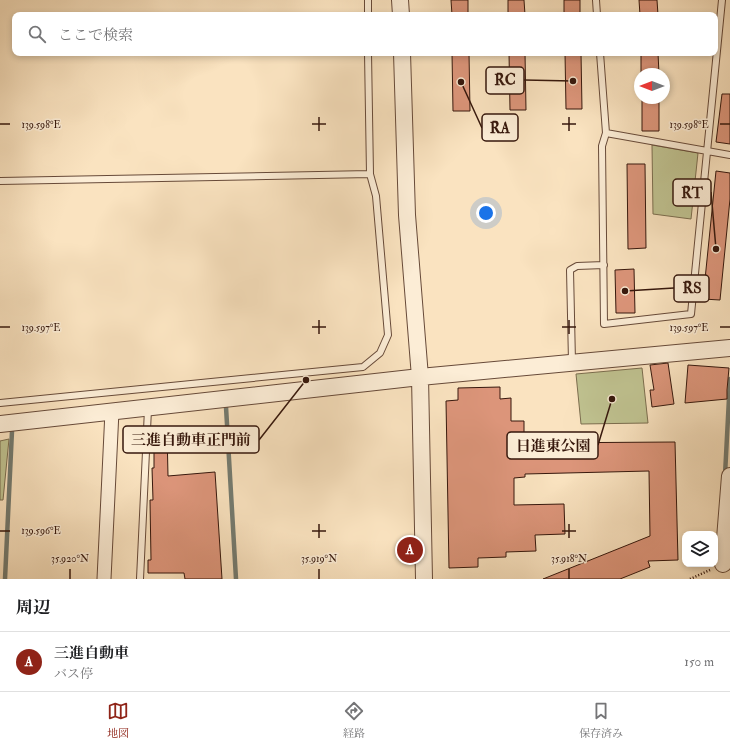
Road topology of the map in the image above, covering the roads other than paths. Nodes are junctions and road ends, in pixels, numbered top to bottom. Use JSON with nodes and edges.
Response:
{"nodes":[{"id":1,"x":368,"y":0,"type":"edge"},
{"id":2,"x":400,"y":0,"type":"edge"},
{"id":3,"x":596,"y":0,"type":"edge"},
{"id":4,"x":722,"y":0,"type":"edge"},
{"id":5,"x":368,"y":12,"type":"edge"},
{"id":6,"x":401,"y":12,"type":"edge"},
{"id":7,"x":597,"y":12,"type":"edge"},
{"id":8,"x":718,"y":40,"type":"edge"},
{"id":9,"x":368,"y":56,"type":"edge"},
{"id":10,"x":402,"y":56,"type":"edge"},
{"id":11,"x":600,"y":56,"type":"edge"},
{"id":12,"x":716,"y":56,"type":"edge"},
{"id":13,"x":606,"y":133,"type":"junction"},
{"id":14,"x":707,"y":151,"type":"junction"},
{"id":15,"x":730,"y":155,"type":"edge"},
{"id":16,"x":370,"y":174,"type":"junction"},
{"id":17,"x":0,"y":180,"type":"edge"},
{"id":18,"x":604,"y":265,"type":"junction"},
{"id":19,"x":730,"y":348,"type":"edge"},
{"id":20,"x":572,"y":362,"type":"junction"},
{"id":21,"x":420,"y":377,"type":"junction"},
{"id":22,"x":0,"y":403,"type":"edge"},
{"id":23,"x":148,"y":407,"type":"junction"},
{"id":24,"x":112,"y":411,"type":"junction"},
{"id":25,"x":0,"y":424,"type":"edge"},
{"id":26,"x":730,"y":476,"type":"edge"},
{"id":27,"x":723,"y":564,"type":"dead end"},
{"id":28,"x":104,"y":579,"type":"edge"},
{"id":29,"x":140,"y":579,"type":"edge"},
{"id":30,"x":424,"y":579,"type":"edge"}],
"edges":[{"from":1,"to":5,"type":"lane"},
{"from":2,"to":6,"type":"street"},
{"from":3,"to":7,"type":"lane"},
{"from":4,"to":8,"type":"lane"},
{"from":9,"to":16,"type":"lane"},
{"from":10,"to":21,"type":"street"},
{"from":11,"to":13,"type":"lane"},
{"from":12,"to":14,"type":"lane"},
{"from":13,"to":14,"type":"lane"},
{"from":13,"to":18,"type":"lane"},
{"from":14,"to":15,"type":"lane"},
{"from":14,"to":18,"type":"lane"},
{"from":16,"to":17,"type":"lane"},
{"from":16,"to":22,"type":"lane"},
{"from":18,"to":20,"type":"lane"},
{"from":19,"to":20,"type":"street"},
{"from":20,"to":21,"type":"street"},
{"from":21,"to":23,"type":"street"},
{"from":21,"to":30,"type":"street"},
{"from":23,"to":24,"type":"street"},
{"from":23,"to":29,"type":"lane"},
{"from":24,"to":25,"type":"street"},
{"from":24,"to":28,"type":"street"},
{"from":26,"to":27,"type":"street"}]}
